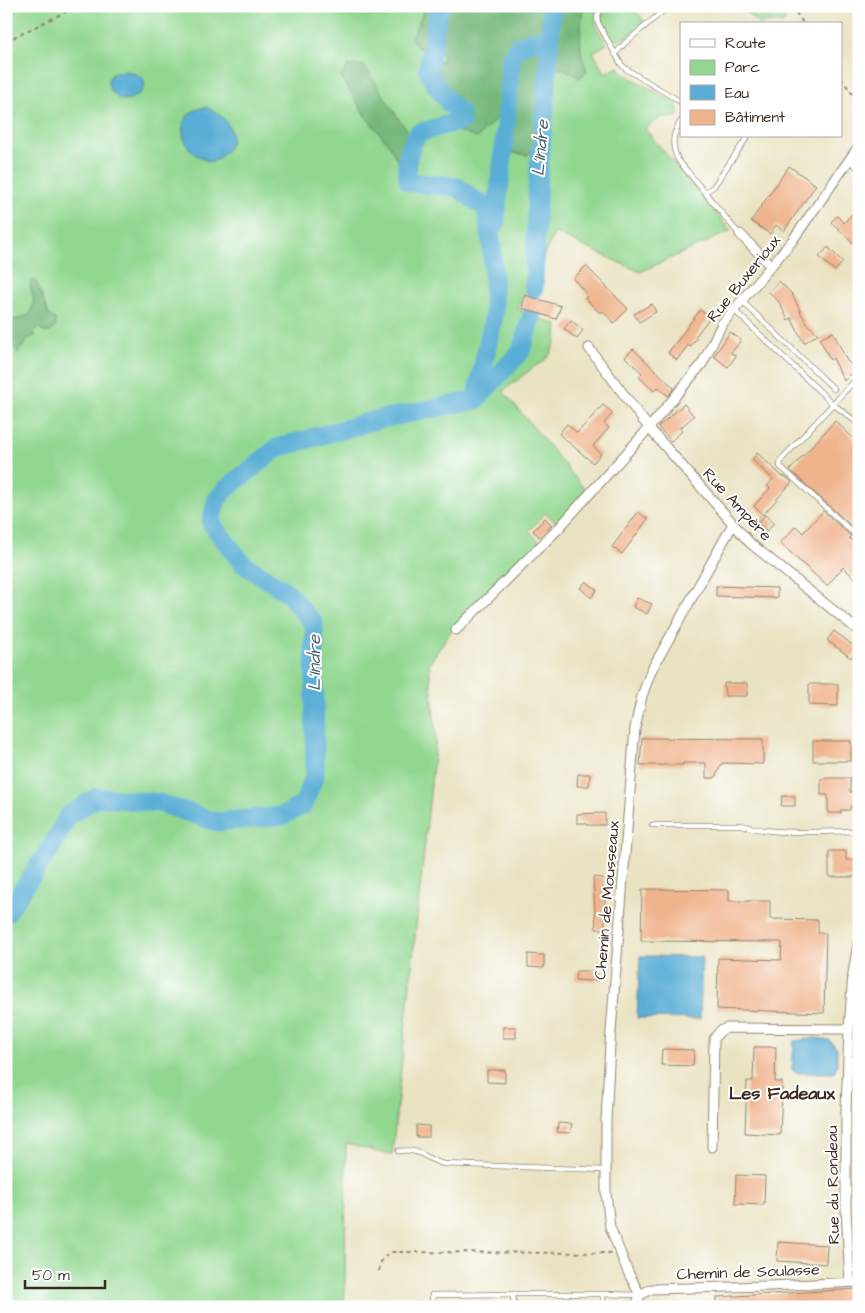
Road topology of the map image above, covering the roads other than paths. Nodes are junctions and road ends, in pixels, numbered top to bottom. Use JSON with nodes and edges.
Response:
{"nodes":[{"id":1,"x":602,"y":6,"type":"edge"},
{"id":2,"x":669,"y":6,"type":"edge"},
{"id":3,"x":615,"y":54,"type":"junction"},
{"id":4,"x":680,"y":101,"type":"edge"},
{"id":5,"x":680,"y":122,"type":"edge"},
{"id":6,"x":747,"y":138,"type":"edge"},
{"id":7,"x":859,"y":146,"type":"edge"},
{"id":8,"x":849,"y":160,"type":"junction"},
{"id":9,"x":859,"y":169,"type":"edge"},
{"id":10,"x":705,"y":193,"type":"junction"},
{"id":11,"x":740,"y":234,"type":"joint"},
{"id":12,"x":771,"y":266,"type":"junction"},
{"id":13,"x":742,"y":301,"type":"junction"},
{"id":14,"x":734,"y":310,"type":"junction"},
{"id":15,"x":589,"y":348,"type":"dead end"},
{"id":16,"x":859,"y":376,"type":"edge"},
{"id":17,"x":834,"y":389,"type":"dead end"},
{"id":18,"x":833,"y":404,"type":"junction"},
{"id":19,"x":859,"y":424,"type":"edge"},
{"id":20,"x":649,"y":428,"type":"junction"},
{"id":21,"x":733,"y":524,"type":"junction"},
{"id":22,"x":859,"y":538,"type":"edge"},
{"id":23,"x":456,"y":630,"type":"dead end"},
{"id":24,"x":859,"y":631,"type":"edge"},
{"id":25,"x":652,"y":825,"type":"dead end"},
{"id":26,"x":859,"y":831,"type":"edge"},
{"id":27,"x":859,"y":938,"type":"edge"},
{"id":28,"x":856,"y":971,"type":"edge"},
{"id":29,"x":849,"y":1030,"type":"junction"},
{"id":30,"x":712,"y":1147,"type":"dead end"},
{"id":31,"x":398,"y":1151,"type":"dead end"},
{"id":32,"x":606,"y":1170,"type":"junction"},
{"id":33,"x":854,"y":1282,"type":"edge"},
{"id":34,"x":513,"y":1294,"type":"junction"},
{"id":35,"x":603,"y":1294,"type":"junction"},
{"id":36,"x":640,"y":1295,"type":"junction"},
{"id":37,"x":433,"y":1307,"type":"edge"},
{"id":38,"x":514,"y":1307,"type":"edge"},
{"id":39,"x":603,"y":1307,"type":"edge"},
{"id":40,"x":636,"y":1307,"type":"edge"}],
"edges":[{"from":1,"to":3,"type":"lane"},
{"from":2,"to":3,"type":"lane"},
{"from":3,"to":4,"type":"lane"},
{"from":5,"to":10,"type":"lane"},
{"from":6,"to":10,"type":"lane"},
{"from":7,"to":8,"type":"street","name":"Rue Buxerioux"},
{"from":8,"to":9,"type":"lane"},
{"from":8,"to":12,"type":"street","name":"Rue Buxerioux"},
{"from":10,"to":11,"type":"lane"},
{"from":11,"to":12,"type":"street"},
{"from":12,"to":13,"type":"street","name":"Rue Buxerioux"},
{"from":13,"to":14,"type":"street","name":"Rue Buxerioux"},
{"from":13,"to":17,"type":"lane"},
{"from":14,"to":18,"type":"lane"},
{"from":14,"to":20,"type":"street","name":"Rue Buxerioux"},
{"from":15,"to":20,"type":"street","name":"Rue Ampère"},
{"from":16,"to":18,"type":"lane"},
{"from":18,"to":19,"type":"lane"},
{"from":18,"to":22,"type":"lane"},
{"from":20,"to":21,"type":"street","name":"Rue Ampère"},
{"from":20,"to":23,"type":"street"},
{"from":21,"to":24,"type":"street","name":"Rue Ampère"},
{"from":21,"to":32,"type":"street","name":"Chemin de Mousseaux"},
{"from":25,"to":26,"type":"lane"},
{"from":27,"to":28,"type":"street","name":"Rue du Rondeau"},
{"from":28,"to":29,"type":"street","name":"Rue du Rondeau"},
{"from":29,"to":30,"type":"street"},
{"from":29,"to":33,"type":"street","name":"Rue du Rondeau"},
{"from":31,"to":32,"type":"lane"},
{"from":32,"to":36,"type":"street","name":"Chemin de Mousseaux"},
{"from":33,"to":36,"type":"street","name":"Chemin de Soulasse"},
{"from":34,"to":35,"type":"lane"},
{"from":34,"to":37,"type":"lane"},
{"from":34,"to":38,"type":"lane"},
{"from":35,"to":36,"type":"lane"},
{"from":35,"to":39,"type":"lane"},
{"from":36,"to":40,"type":"street"}]}
